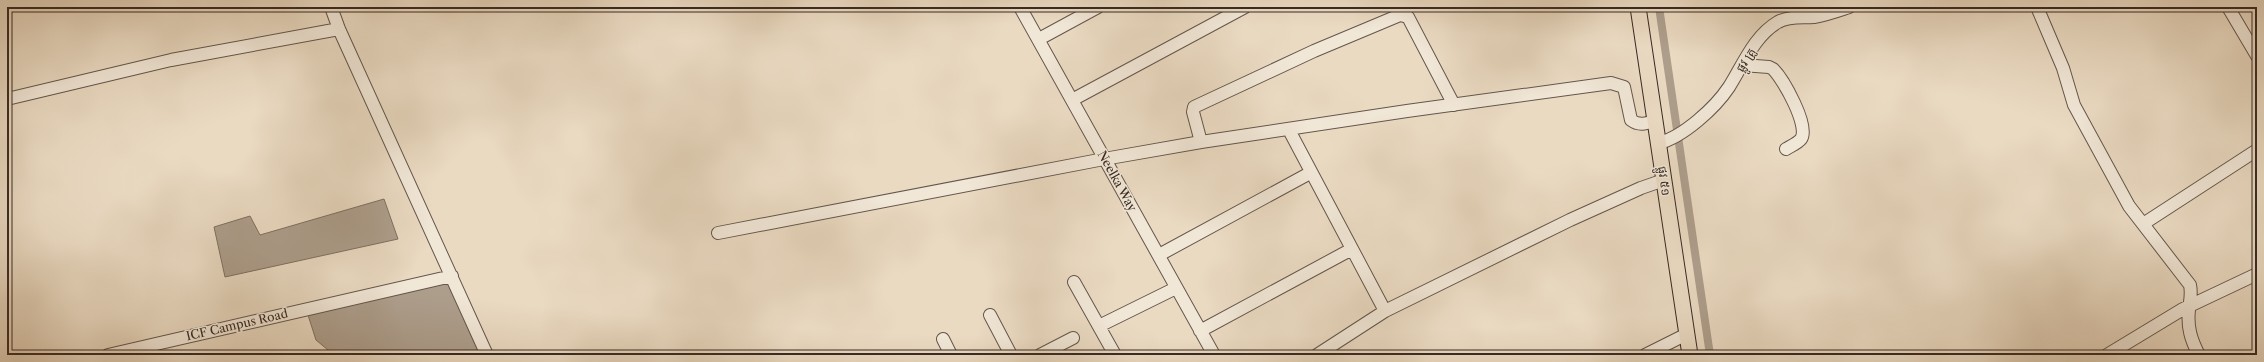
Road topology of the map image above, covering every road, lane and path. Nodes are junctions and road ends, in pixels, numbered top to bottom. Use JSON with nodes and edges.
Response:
{"nodes":[{"id":1,"x":331,"y":7,"type":"edge"},
{"id":2,"x":1020,"y":7,"type":"edge"},
{"id":3,"x":1098,"y":7,"type":"edge"},
{"id":4,"x":1245,"y":7,"type":"edge"},
{"id":5,"x":1638,"y":7,"type":"edge"},
{"id":6,"x":1849,"y":7,"type":"edge"},
{"id":7,"x":2037,"y":7,"type":"edge"},
{"id":8,"x":2228,"y":7,"type":"edge"},
{"id":9,"x":339,"y":29,"type":"junction"},
{"id":10,"x":1039,"y":39,"type":"junction"},
{"id":11,"x":2257,"y":56,"type":"edge"},
{"id":12,"x":1742,"y":65,"type":"junction"},
{"id":13,"x":7,"y":99,"type":"edge"},
{"id":14,"x":1072,"y":100,"type":"junction"},
{"id":15,"x":1454,"y":105,"type":"junction"},
{"id":16,"x":1656,"y":120,"type":"junction"},
{"id":17,"x":1289,"y":130,"type":"junction"},
{"id":18,"x":1201,"y":142,"type":"junction"},
{"id":19,"x":1663,"y":142,"type":"junction"},
{"id":20,"x":1786,"y":149,"type":"dead end"},
{"id":21,"x":2257,"y":150,"type":"edge"},
{"id":22,"x":1104,"y":159,"type":"junction"},
{"id":23,"x":1310,"y":172,"type":"junction"},
{"id":24,"x":1664,"y":180,"type":"junction"},
{"id":25,"x":2143,"y":224,"type":"junction"},
{"id":26,"x":718,"y":233,"type":"dead end"},
{"id":27,"x":1352,"y":249,"type":"junction"},
{"id":28,"x":1159,"y":255,"type":"junction"},
{"id":29,"x":2257,"y":274,"type":"edge"},
{"id":30,"x":452,"y":276,"type":"junction"},
{"id":31,"x":1074,"y":282,"type":"dead end"},
{"id":32,"x":1176,"y":288,"type":"junction"},
{"id":33,"x":2189,"y":306,"type":"junction"},
{"id":34,"x":1385,"y":311,"type":"junction"},
{"id":35,"x":990,"y":315,"type":"dead end"},
{"id":36,"x":1099,"y":326,"type":"junction"},
{"id":37,"x":1200,"y":332,"type":"junction"},
{"id":38,"x":1687,"y":334,"type":"junction"},
{"id":39,"x":1073,"y":338,"type":"dead end"},
{"id":40,"x":943,"y":339,"type":"dead end"},
{"id":41,"x":2197,"y":351,"type":"edge"},
{"id":42,"x":2111,"y":354,"type":"edge"},
{"id":43,"x":108,"y":355,"type":"edge"},
{"id":44,"x":487,"y":355,"type":"edge"},
{"id":45,"x":951,"y":355,"type":"edge"},
{"id":46,"x":1011,"y":355,"type":"edge"},
{"id":47,"x":1040,"y":355,"type":"edge"},
{"id":48,"x":1115,"y":355,"type":"edge"},
{"id":49,"x":1214,"y":355,"type":"edge"},
{"id":50,"x":1317,"y":355,"type":"edge"},
{"id":51,"x":1645,"y":355,"type":"edge"},
{"id":52,"x":1690,"y":355,"type":"edge"},
{"id":53,"x":2185,"y":355,"type":"edge"}],
"edges":[{"from":1,"to":9,"type":"street"},
{"from":2,"to":10,"type":"street","name":"Neelka Way"},
{"from":3,"to":10,"type":"street"},
{"from":4,"to":14,"type":"street"},
{"from":5,"to":16,"type":"main road","name":"ផ្លូវ ៥១"},
{"from":6,"to":12,"type":"street","name":"ផ្លូវ គ្រូ"},
{"from":7,"to":25,"type":"street"},
{"from":8,"to":11,"type":"street"},
{"from":9,"to":13,"type":"street"},
{"from":9,"to":30,"type":"street"},
{"from":10,"to":14,"type":"street","name":"Neelka Way"},
{"from":12,"to":19,"type":"street","name":"ផ្លូវ គ្រូ"},
{"from":12,"to":20,"type":"street"},
{"from":14,"to":22,"type":"street","name":"Neelka Way"},
{"from":15,"to":16,"type":"street"},
{"from":15,"to":17,"type":"street"},
{"from":15,"to":18,"type":"street"},
{"from":16,"to":19,"type":"main road","name":"ផ្លូវ ៥១"},
{"from":17,"to":18,"type":"street"},
{"from":17,"to":23,"type":"street"},
{"from":18,"to":22,"type":"street"},
{"from":19,"to":24,"type":"main road","name":"ផ្លូវ ៥១"},
{"from":21,"to":25,"type":"street"},
{"from":22,"to":26,"type":"street"},
{"from":22,"to":28,"type":"street","name":"Neelka Way"},
{"from":23,"to":27,"type":"street"},
{"from":23,"to":28,"type":"street"},
{"from":24,"to":34,"type":"street"},
{"from":24,"to":38,"type":"main road","name":"ផ្លូវ ៥១"},
{"from":25,"to":33,"type":"street"},
{"from":27,"to":34,"type":"street"},
{"from":27,"to":37,"type":"street"},
{"from":28,"to":32,"type":"street","name":"Neelka Way"},
{"from":29,"to":33,"type":"street"},
{"from":30,"to":43,"type":"street","name":"ICF Campus Road"},
{"from":30,"to":44,"type":"street"},
{"from":31,"to":36,"type":"street"},
{"from":32,"to":36,"type":"street"},
{"from":32,"to":37,"type":"street","name":"Neelka Way"},
{"from":33,"to":41,"type":"street"},
{"from":33,"to":42,"type":"street"},
{"from":34,"to":50,"type":"street"},
{"from":35,"to":46,"type":"street"},
{"from":36,"to":48,"type":"street"},
{"from":37,"to":49,"type":"street","name":"Neelka Way"},
{"from":38,"to":51,"type":"street"},
{"from":38,"to":52,"type":"main road","name":"ផ្លូវ ៥១"},
{"from":39,"to":47,"type":"street"},
{"from":40,"to":45,"type":"street"},
{"from":41,"to":53,"type":"street"}]}
